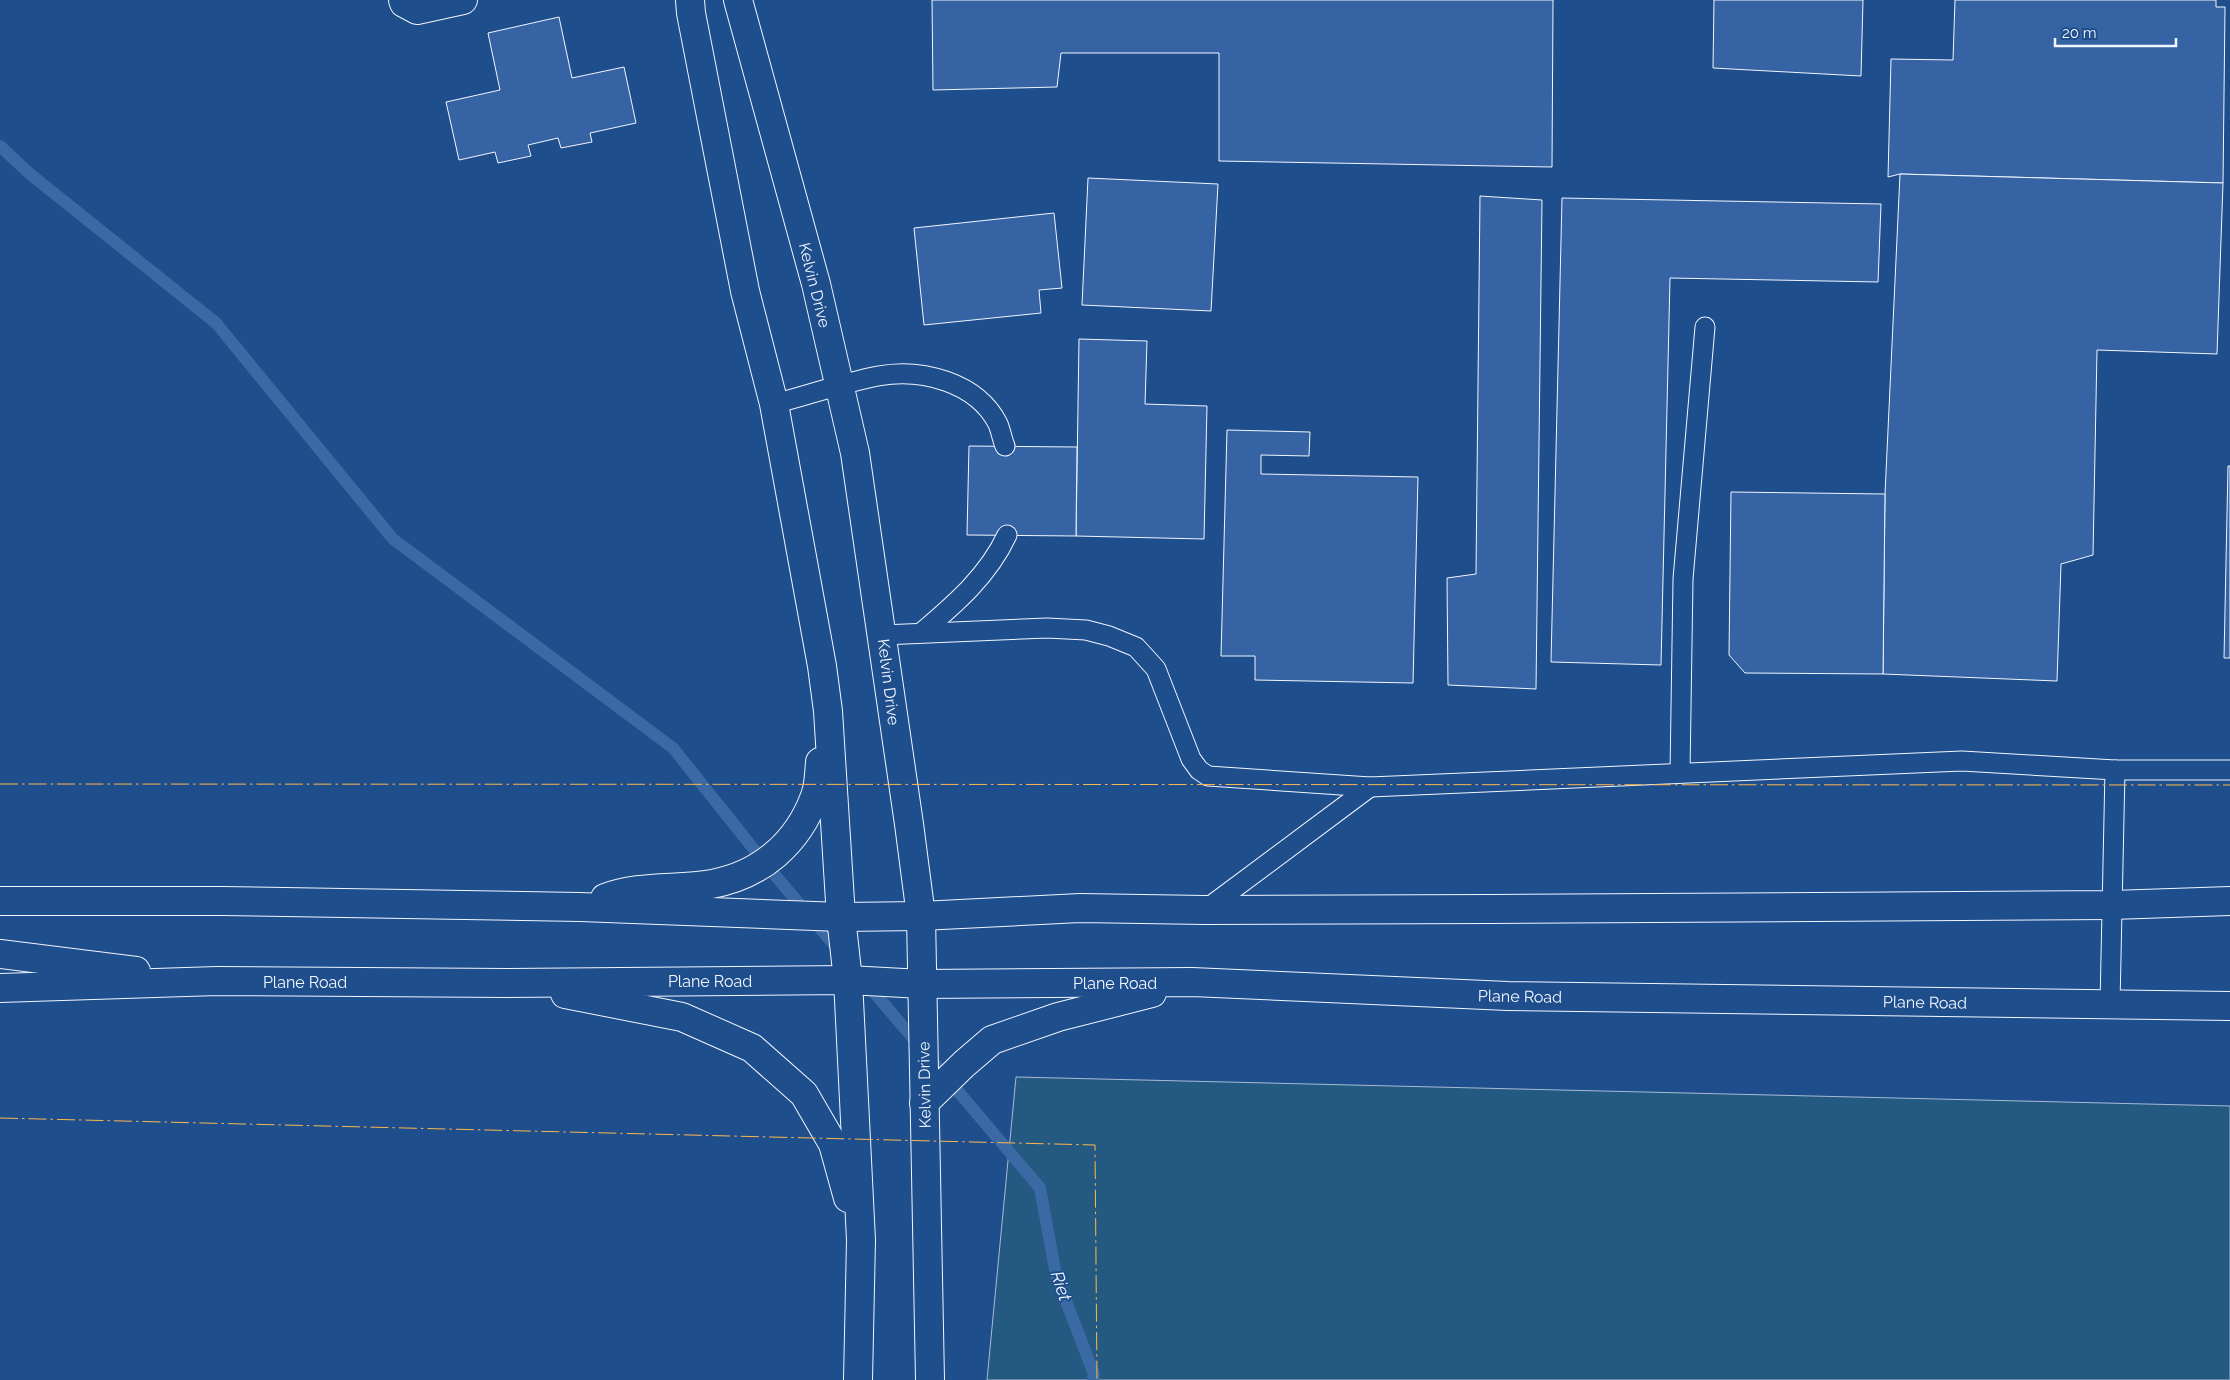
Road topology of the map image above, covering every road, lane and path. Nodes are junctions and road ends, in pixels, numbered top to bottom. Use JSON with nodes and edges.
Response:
{"nodes":[{"id":1,"x":404,"y":0,"type":"edge"},
{"id":2,"x":463,"y":0,"type":"edge"},
{"id":3,"x":690,"y":0,"type":"edge"},
{"id":4,"x":738,"y":0,"type":"edge"},
{"id":5,"x":1705,"y":327,"type":"dead end"},
{"id":6,"x":839,"y":387,"type":"junction"},
{"id":7,"x":774,"y":404,"type":"junction"},
{"id":8,"x":1005,"y":446,"type":"dead end"},
{"id":9,"x":1008,"y":535,"type":"dead end"},
{"id":10,"x":921,"y":633,"type":"junction"},
{"id":11,"x":882,"y":635,"type":"junction"},
{"id":12,"x":828,"y":711,"type":"junction"},
{"id":13,"x":2115,"y":770,"type":"junction"},
{"id":14,"x":2230,"y":770,"type":"edge"},
{"id":15,"x":1680,"y":773,"type":"junction"},
{"id":16,"x":1370,"y":787,"type":"junction"},
{"id":17,"x":0,"y":901,"type":"edge"},
{"id":18,"x":2230,"y":901,"type":"edge"},
{"id":19,"x":2112,"y":905,"type":"junction"},
{"id":20,"x":580,"y":907,"type":"junction"},
{"id":21,"x":1205,"y":910,"type":"junction"},
{"id":22,"x":921,"y":916,"type":"junction"},
{"id":23,"x":841,"y":917,"type":"junction"},
{"id":24,"x":0,"y":954,"type":"edge"},
{"id":25,"x":848,"y":980,"type":"junction"},
{"id":26,"x":217,"y":981,"type":"junction"},
{"id":27,"x":1192,"y":982,"type":"junction"},
{"id":28,"x":507,"y":983,"type":"junction"},
{"id":29,"x":922,"y":984,"type":"junction"},
{"id":30,"x":0,"y":988,"type":"edge"},
{"id":31,"x":2110,"y":1004,"type":"junction"},
{"id":32,"x":2230,"y":1006,"type":"edge"},
{"id":33,"x":924,"y":1103,"type":"junction"},
{"id":34,"x":861,"y":1240,"type":"junction"},
{"id":35,"x":858,"y":1380,"type":"edge"},
{"id":36,"x":930,"y":1380,"type":"edge"}],
"edges":[{"from":1,"to":2,"type":"main road"},
{"from":3,"to":7,"type":"main road"},
{"from":4,"to":6,"type":"main road","name":"Kelvin Drive"},
{"from":5,"to":15,"type":"lane"},
{"from":6,"to":7,"type":"lane"},
{"from":6,"to":8,"type":"lane"},
{"from":6,"to":11,"type":"main road","name":"Kelvin Drive"},
{"from":7,"to":12,"type":"main road"},
{"from":9,"to":10,"type":"lane"},
{"from":10,"to":11,"type":"lane"},
{"from":10,"to":16,"type":"lane"},
{"from":11,"to":22,"type":"main road","name":"Kelvin Drive"},
{"from":12,"to":20,"type":"main road"},
{"from":12,"to":23,"type":"main road"},
{"from":13,"to":14,"type":"lane"},
{"from":13,"to":15,"type":"lane"},
{"from":13,"to":19,"type":"lane"},
{"from":15,"to":16,"type":"lane"},
{"from":16,"to":21,"type":"lane"},
{"from":17,"to":20,"type":"main road"},
{"from":18,"to":19,"type":"main road"},
{"from":19,"to":21,"type":"main road"},
{"from":19,"to":31,"type":"lane"},
{"from":20,"to":23,"type":"main road"},
{"from":21,"to":22,"type":"main road"},
{"from":22,"to":23,"type":"main road"},
{"from":22,"to":29,"type":"main road","name":"Kelvin Drive"},
{"from":23,"to":25,"type":"main road"},
{"from":24,"to":26,"type":"main road"},
{"from":25,"to":28,"type":"main road","name":"Plane Road"},
{"from":25,"to":29,"type":"main road","name":"Plane Road"},
{"from":25,"to":34,"type":"main road"},
{"from":26,"to":28,"type":"main road","name":"Plane Road"},
{"from":26,"to":30,"type":"main road","name":"Plane Road"},
{"from":27,"to":29,"type":"main road","name":"Plane Road"},
{"from":27,"to":31,"type":"main road","name":"Plane Road"},
{"from":27,"to":33,"type":"main road"},
{"from":28,"to":34,"type":"main road"},
{"from":29,"to":33,"type":"main road","name":"Kelvin Drive"},
{"from":31,"to":32,"type":"main road","name":"Plane Road"},
{"from":33,"to":36,"type":"main road","name":"Kelvin Drive"},
{"from":34,"to":35,"type":"main road"}]}
